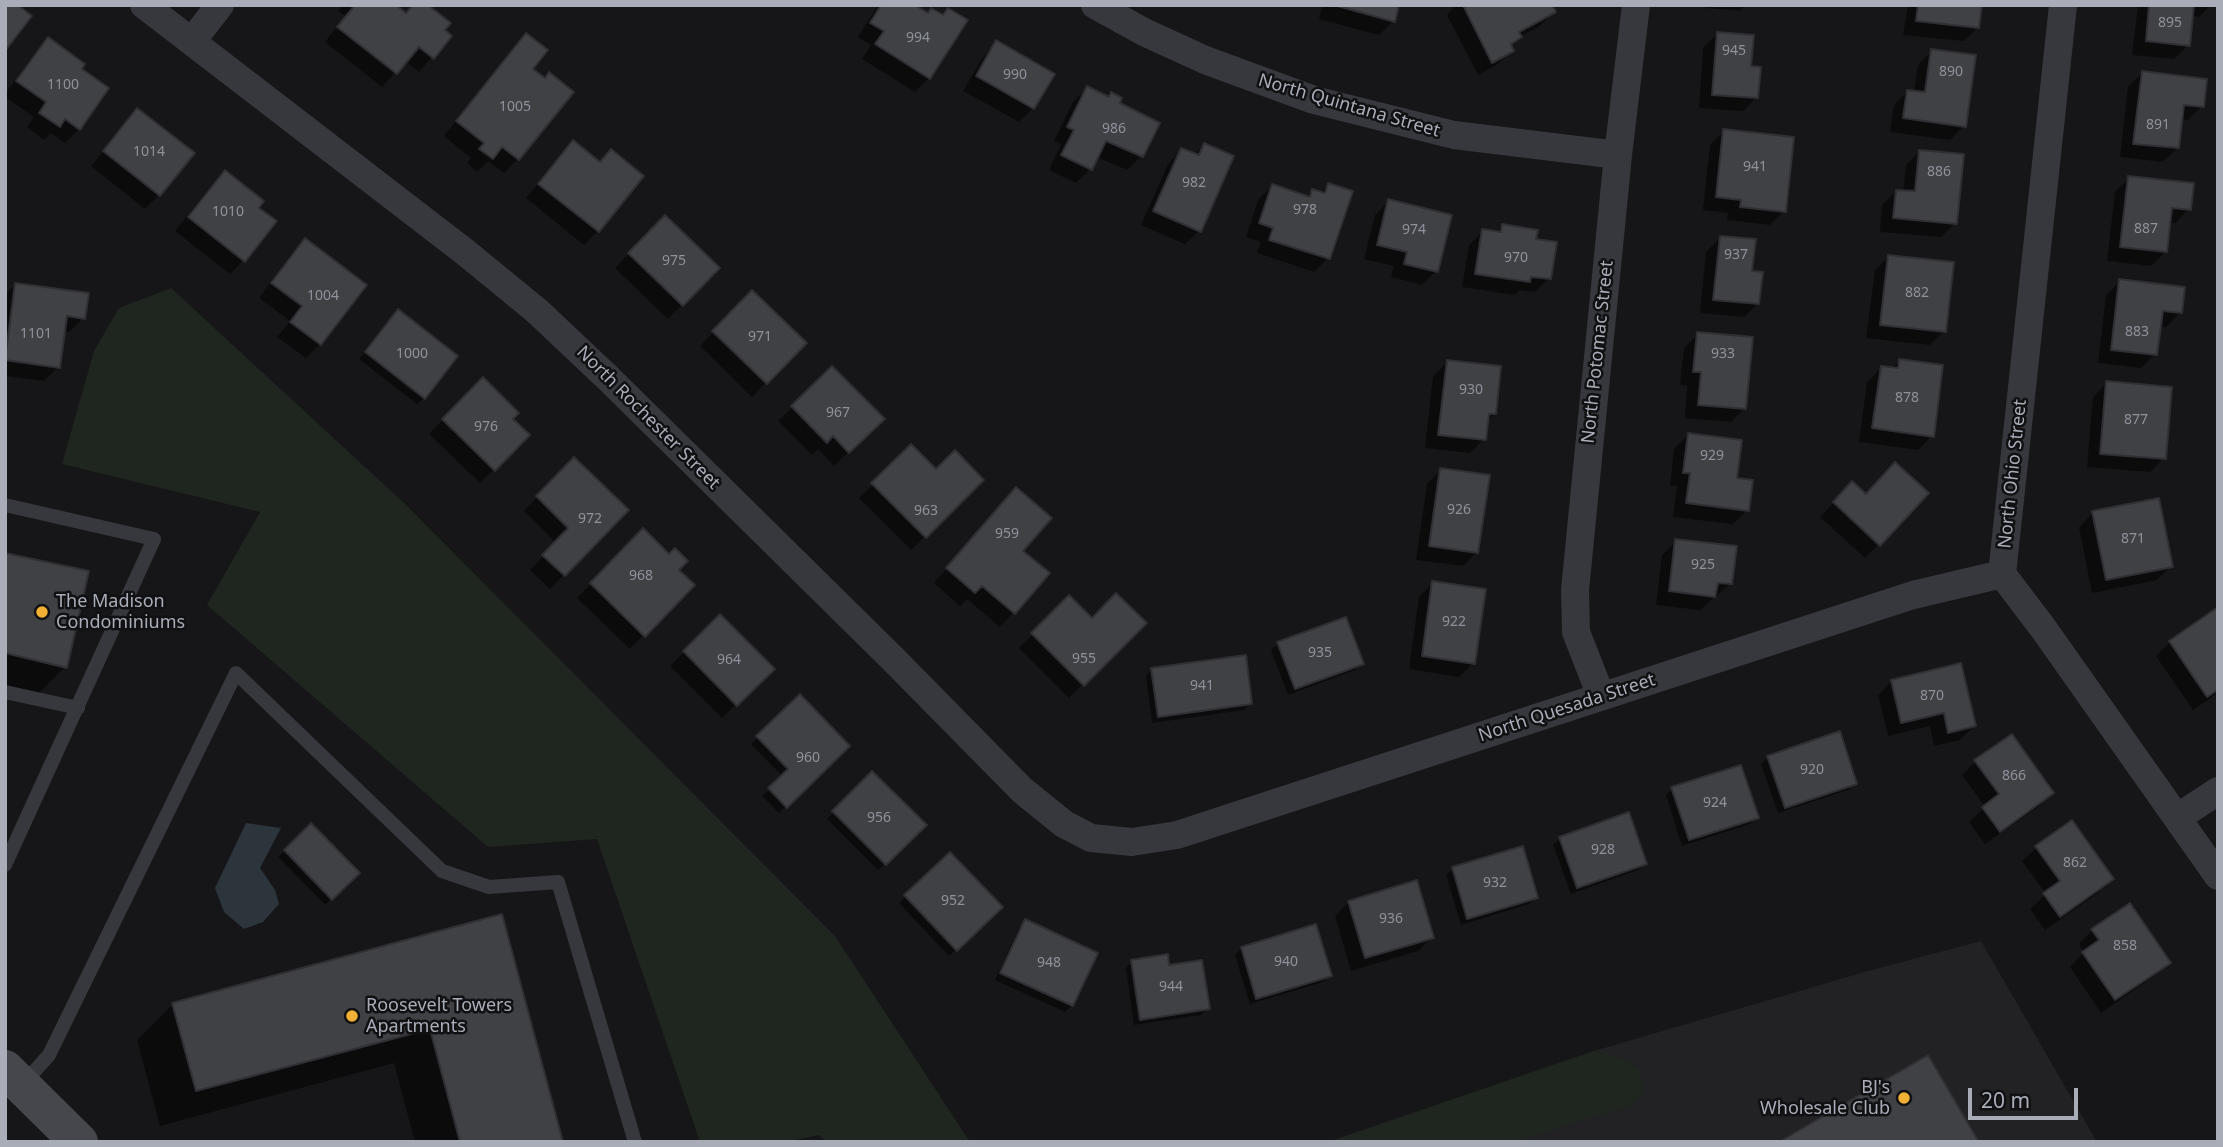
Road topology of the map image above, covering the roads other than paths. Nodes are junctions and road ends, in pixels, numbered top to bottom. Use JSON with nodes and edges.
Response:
{"nodes":[{"id":1,"x":144,"y":5,"type":"edge"},
{"id":2,"x":220,"y":5,"type":"edge"},
{"id":3,"x":1095,"y":5,"type":"edge"},
{"id":4,"x":1636,"y":5,"type":"edge"},
{"id":5,"x":2063,"y":5,"type":"edge"},
{"id":6,"x":192,"y":41,"type":"junction"},
{"id":7,"x":1618,"y":155,"type":"junction"},
{"id":8,"x":5,"y":505,"type":"edge"},
{"id":9,"x":2002,"y":574,"type":"junction"},
{"id":10,"x":5,"y":692,"type":"edge"},
{"id":11,"x":1601,"y":696,"type":"junction"},
{"id":12,"x":78,"y":708,"type":"junction"},
{"id":13,"x":2218,"y":791,"type":"edge"},
{"id":14,"x":2178,"y":817,"type":"junction"},
{"id":15,"x":1132,"y":842,"type":"joint"},
{"id":16,"x":5,"y":865,"type":"edge"},
{"id":17,"x":2218,"y":876,"type":"edge"},
{"id":18,"x":13,"y":1077,"type":"edge"},
{"id":19,"x":79,"y":1142,"type":"edge"},
{"id":20,"x":635,"y":1142,"type":"edge"}],
"edges":[{"from":1,"to":6,"type":"street","name":"North Rochester Street"},
{"from":2,"to":6,"type":"street"},
{"from":3,"to":7,"type":"street","name":"North Quintana Street"},
{"from":4,"to":7,"type":"street","name":"North Potomac Street"},
{"from":5,"to":9,"type":"street","name":"North Ohio Street"},
{"from":6,"to":15,"type":"street","name":"North Rochester Street"},
{"from":7,"to":11,"type":"street","name":"North Potomac Street"},
{"from":8,"to":12,"type":"lane"},
{"from":9,"to":11,"type":"street","name":"North Quesada Street"},
{"from":9,"to":14,"type":"street","name":"North Ohio Street"},
{"from":10,"to":12,"type":"lane"},
{"from":11,"to":15,"type":"street","name":"North Quesada Street"},
{"from":12,"to":16,"type":"lane"},
{"from":13,"to":14,"type":"street"},
{"from":14,"to":17,"type":"street","name":"North Ohio Street"},
{"from":18,"to":19,"type":"main road"},
{"from":18,"to":20,"type":"lane"}]}
